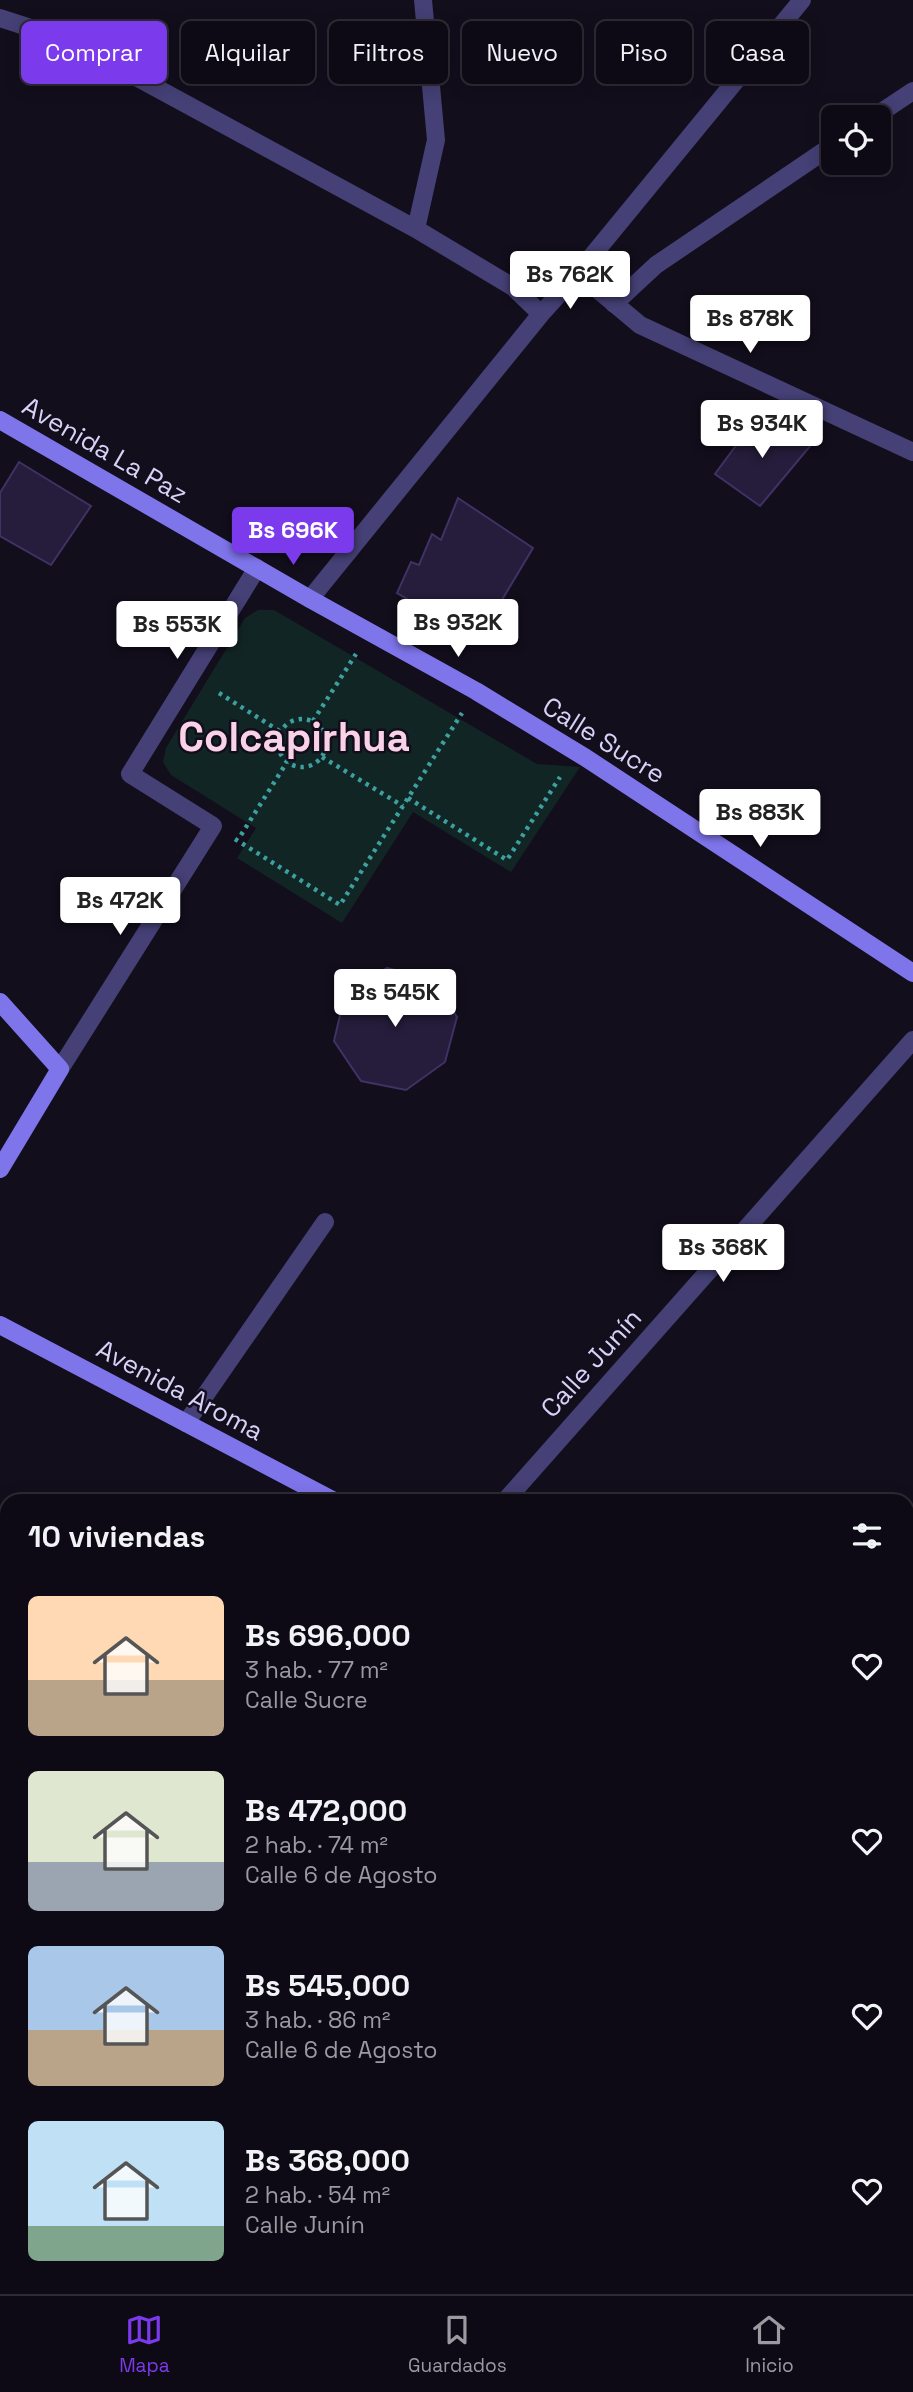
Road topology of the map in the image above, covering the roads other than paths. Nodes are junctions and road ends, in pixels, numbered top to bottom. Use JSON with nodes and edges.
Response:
{"nodes":[{"id":1,"x":423,"y":0,"type":"edge"},
{"id":2,"x":802,"y":0,"type":"edge"},
{"id":3,"x":0,"y":18,"type":"edge"},
{"id":4,"x":913,"y":91,"type":"edge"},
{"id":5,"x":891,"y":106,"type":"edge"},
{"id":6,"x":821,"y":153,"type":"edge"},
{"id":7,"x":416,"y":229,"type":"junction"},
{"id":8,"x":578,"y":273,"type":"junction"},
{"id":9,"x":614,"y":304,"type":"junction"},
{"id":10,"x":541,"y":314,"type":"junction"},
{"id":11,"x":0,"y":420,"type":"edge"},
{"id":12,"x":913,"y":452,"type":"edge"},
{"id":13,"x":257,"y":568,"type":"junction"},
{"id":14,"x":310,"y":599,"type":"junction"},
{"id":15,"x":913,"y":973,"type":"edge"},
{"id":16,"x":0,"y":1002,"type":"edge"},
{"id":17,"x":913,"y":1040,"type":"edge"},
{"id":18,"x":60,"y":1069,"type":"junction"},
{"id":19,"x":0,"y":1169,"type":"edge"},
{"id":20,"x":326,"y":1222,"type":"dead end"},
{"id":21,"x":0,"y":1325,"type":"edge"},
{"id":22,"x":186,"y":1423,"type":"junction"},
{"id":23,"x":321,"y":1494,"type":"edge"},
{"id":24,"x":511,"y":1494,"type":"edge"}],
"edges":[{"from":1,"to":7,"type":"street"},
{"from":2,"to":8,"type":"street"},
{"from":3,"to":7,"type":"street"},
{"from":4,"to":5,"type":"street"},
{"from":6,"to":9,"type":"street"},
{"from":7,"to":10,"type":"street"},
{"from":8,"to":9,"type":"street"},
{"from":8,"to":10,"type":"street"},
{"from":9,"to":12,"type":"street"},
{"from":10,"to":14,"type":"street"},
{"from":11,"to":13,"type":"main road","name":"Avenida La Paz"},
{"from":13,"to":14,"type":"main road","name":"Calle Sucre"},
{"from":13,"to":18,"type":"street"},
{"from":14,"to":15,"type":"main road","name":"Calle Sucre"},
{"from":16,"to":18,"type":"main road"},
{"from":17,"to":24,"type":"street","name":"Calle Junín"},
{"from":18,"to":19,"type":"main road"},
{"from":20,"to":22,"type":"street"},
{"from":21,"to":22,"type":"main road","name":"Avenida Aroma"},
{"from":22,"to":23,"type":"main road","name":"Avenida Aroma"}]}
